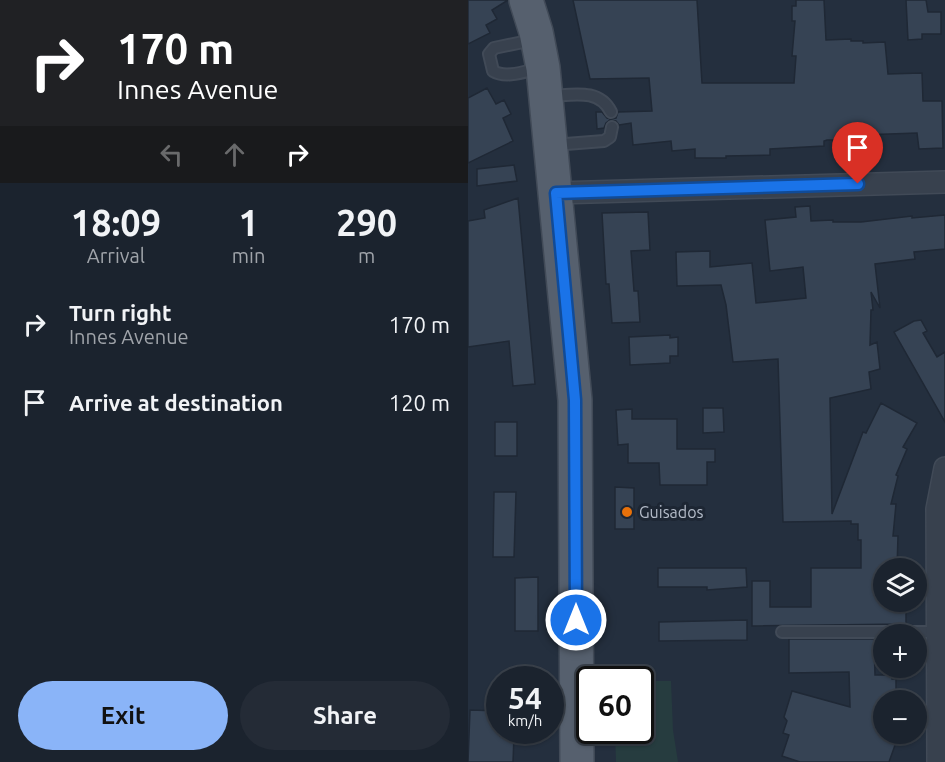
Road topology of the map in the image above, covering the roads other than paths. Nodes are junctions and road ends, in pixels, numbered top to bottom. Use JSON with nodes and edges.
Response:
{"nodes":[{"id":1,"x":525,"y":0,"type":"edge"},
{"id":2,"x":543,"y":68,"type":"junction"},
{"id":3,"x":611,"y":112,"type":"dead end"},
{"id":4,"x":612,"y":127,"type":"dead end"},
{"id":5,"x":552,"y":145,"type":"junction"},
{"id":6,"x":945,"y":182,"type":"edge"},
{"id":7,"x":556,"y":193,"type":"junction"},
{"id":8,"x":945,"y":468,"type":"edge"},
{"id":9,"x":782,"y":632,"type":"dead end"},
{"id":10,"x":938,"y":632,"type":"junction"},
{"id":11,"x":577,"y":762,"type":"edge"},
{"id":12,"x":938,"y":762,"type":"edge"}],
"edges":[{"from":1,"to":2,"type":"main road"},
{"from":2,"to":3,"type":"lane"},
{"from":2,"to":5,"type":"main road"},
{"from":4,"to":5,"type":"lane"},
{"from":5,"to":7,"type":"main road"},
{"from":6,"to":7,"type":"street"},
{"from":7,"to":11,"type":"main road"},
{"from":8,"to":10,"type":"street"},
{"from":9,"to":10,"type":"lane"},
{"from":10,"to":12,"type":"street"}]}
